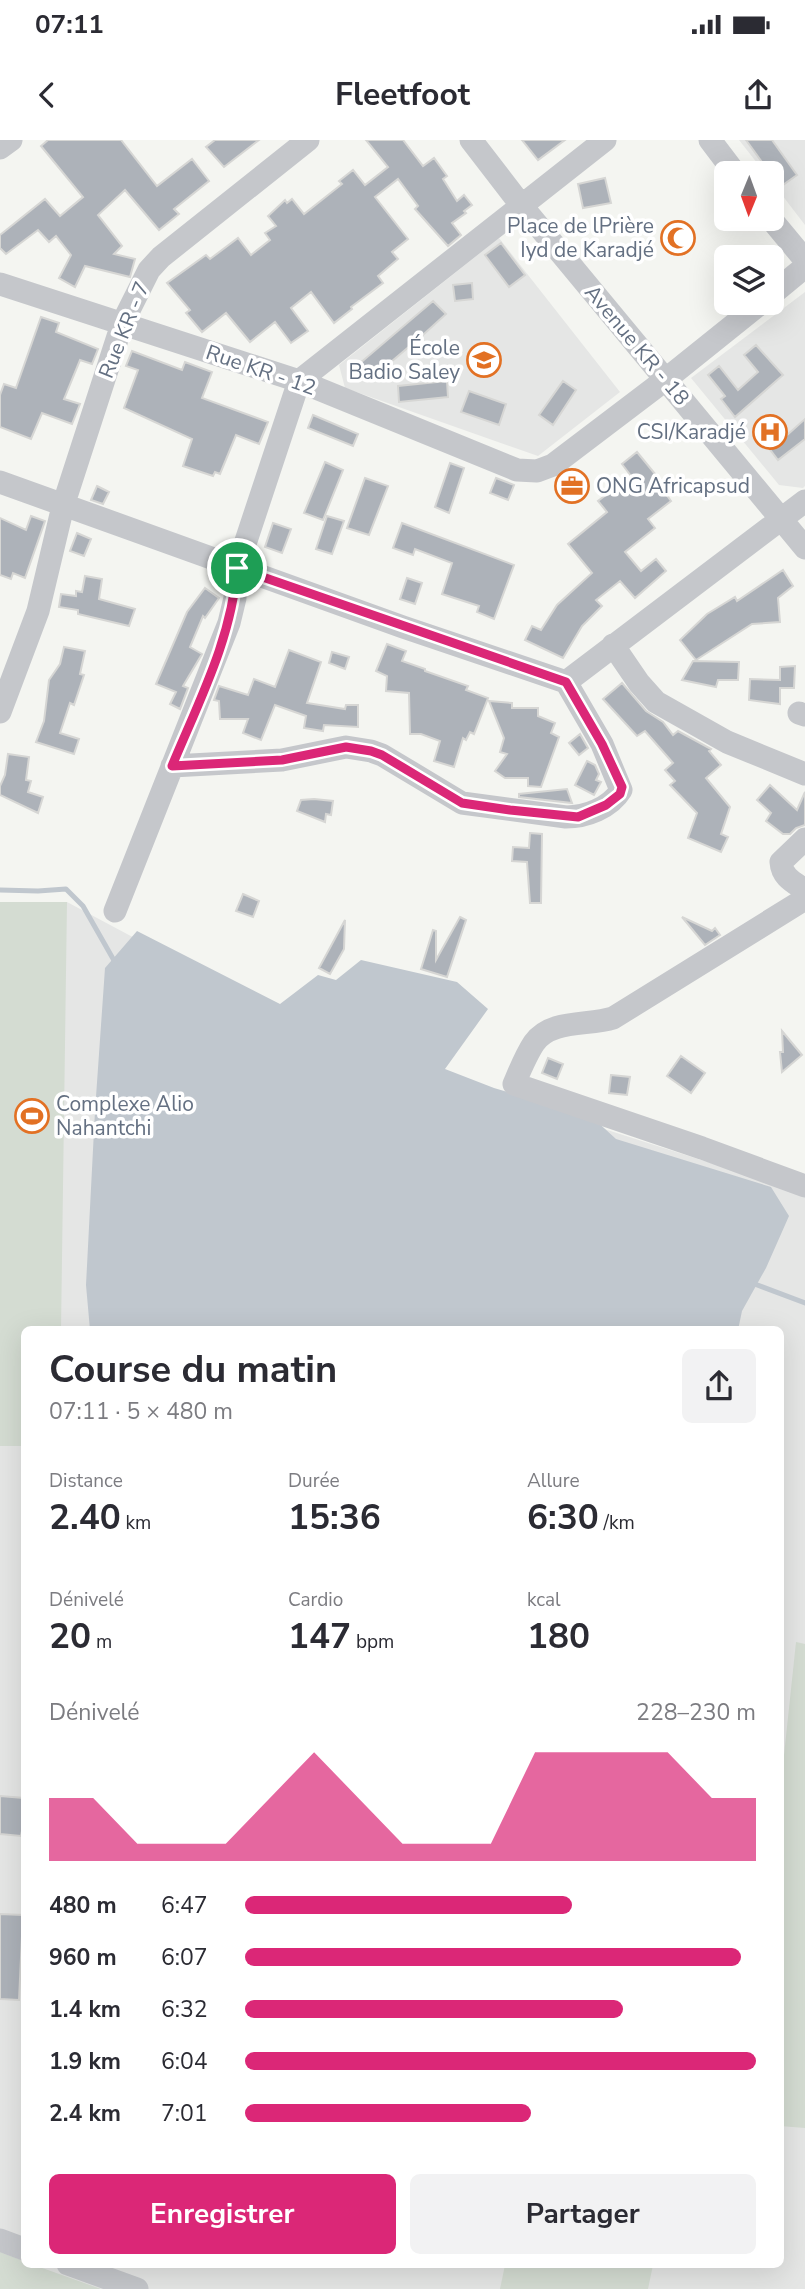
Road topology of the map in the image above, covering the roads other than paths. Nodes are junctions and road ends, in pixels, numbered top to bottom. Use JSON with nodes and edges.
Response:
{"nodes":[{"id":1,"x":11,"y":140,"type":"edge"},
{"id":2,"x":308,"y":140,"type":"edge"},
{"id":3,"x":471,"y":140,"type":"edge"},
{"id":4,"x":605,"y":140,"type":"edge"},
{"id":5,"x":710,"y":140,"type":"edge"},
{"id":6,"x":0,"y":149,"type":"edge"},
{"id":7,"x":726,"y":161,"type":"edge"},
{"id":8,"x":521,"y":205,"type":"junction"},
{"id":9,"x":781,"y":231,"type":"edge"},
{"id":10,"x":805,"y":260,"type":"edge"},
{"id":11,"x":805,"y":267,"type":"edge"},
{"id":12,"x":0,"y":284,"type":"edge"},
{"id":13,"x":784,"y":284,"type":"edge"},
{"id":14,"x":746,"y":315,"type":"edge"},
{"id":15,"x":122,"y":324,"type":"junction"},
{"id":16,"x":665,"y":380,"type":"junction"},
{"id":17,"x":299,"y":381,"type":"junction"},
{"id":18,"x":0,"y":482,"type":"edge"},
{"id":19,"x":805,"y":501,"type":"edge"},
{"id":20,"x":63,"y":506,"type":"junction"},
{"id":21,"x":782,"y":518,"type":"junction"},
{"id":22,"x":805,"y":548,"type":"edge"},
{"id":23,"x":237,"y":568,"type":"junction"},
{"id":24,"x":613,"y":645,"type":"junction"},
{"id":25,"x":566,"y":682,"type":"junction"},
{"id":26,"x":0,"y":712,"type":"edge"},
{"id":27,"x":172,"y":766,"type":"junction"},
{"id":28,"x":805,"y":774,"type":"edge"},
{"id":29,"x":805,"y":839,"type":"edge"},
{"id":30,"x":805,"y":890,"type":"edge"},
{"id":31,"x":805,"y":899,"type":"edge"},
{"id":32,"x":115,"y":911,"type":"dead end"},
{"id":33,"x":805,"y":1186,"type":"edge"},
{"id":34,"x":0,"y":2240,"type":"edge"},
{"id":35,"x":21,"y":2248,"type":"edge"},
{"id":36,"x":79,"y":2268,"type":"edge"},
{"id":37,"x":136,"y":2289,"type":"edge"}],
"edges":[{"from":1,"to":6,"type":"street"},
{"from":2,"to":15,"type":"street","name":"Rue KR - 7"},
{"from":3,"to":8,"type":"street","name":"Avenue KR - 18"},
{"from":4,"to":8,"type":"street"},
{"from":5,"to":7,"type":"street"},
{"from":8,"to":16,"type":"street","name":"Avenue KR - 18"},
{"from":8,"to":17,"type":"street"},
{"from":9,"to":10,"type":"street"},
{"from":11,"to":13,"type":"street"},
{"from":12,"to":15,"type":"street","name":"Rue KR - 12"},
{"from":14,"to":16,"type":"street"},
{"from":15,"to":17,"type":"street","name":"Rue KR - 12"},
{"from":15,"to":20,"type":"street","name":"Rue KR - 7"},
{"from":16,"to":17,"type":"street","name":"Rue KR - 12"},
{"from":16,"to":21,"type":"street","name":"Avenue KR - 18"},
{"from":17,"to":23,"type":"street"},
{"from":18,"to":20,"type":"street"},
{"from":19,"to":21,"type":"street"},
{"from":20,"to":23,"type":"street"},
{"from":20,"to":26,"type":"street","name":"Rue KR - 7"},
{"from":21,"to":22,"type":"street","name":"Avenue KR - 18"},
{"from":21,"to":24,"type":"street"},
{"from":23,"to":25,"type":"street"},
{"from":23,"to":27,"type":"street"},
{"from":24,"to":25,"type":"street"},
{"from":24,"to":28,"type":"street"},
{"from":25,"to":27,"type":"street"},
{"from":27,"to":32,"type":"street"},
{"from":29,"to":30,"type":"street"},
{"from":31,"to":33,"type":"street"},
{"from":34,"to":35,"type":"street"},
{"from":36,"to":37,"type":"street"}]}
